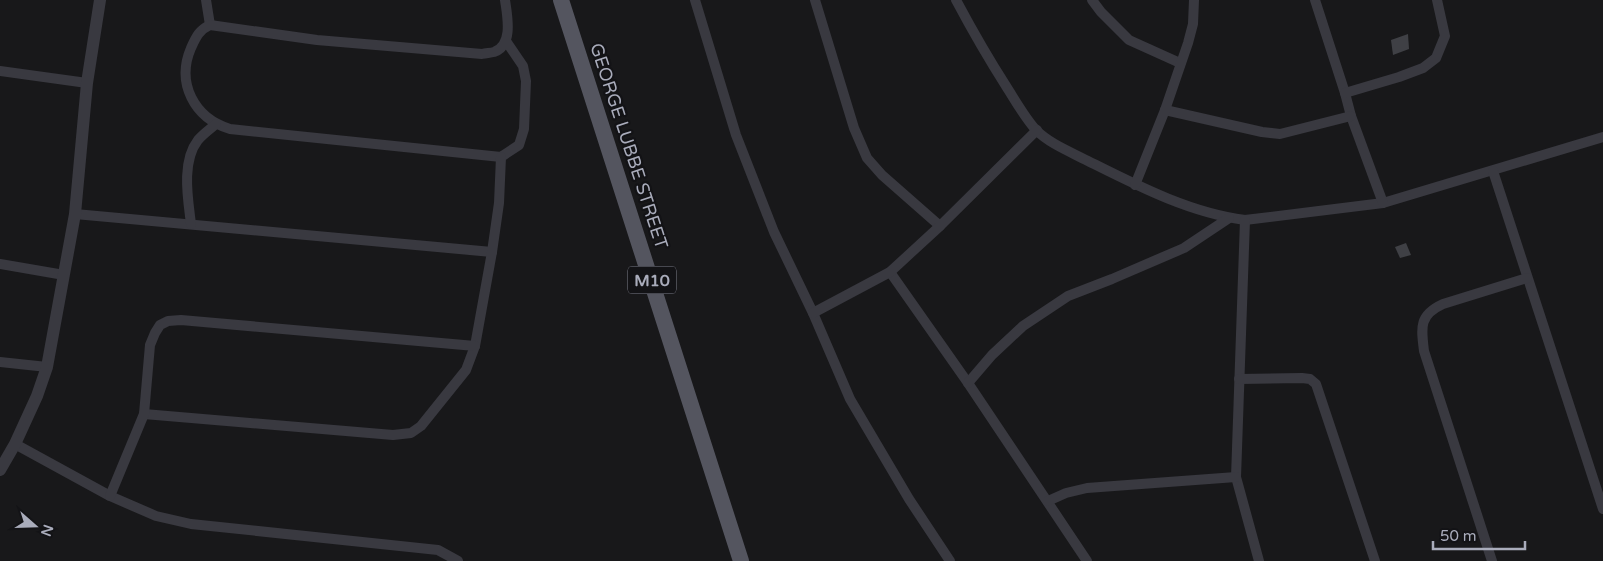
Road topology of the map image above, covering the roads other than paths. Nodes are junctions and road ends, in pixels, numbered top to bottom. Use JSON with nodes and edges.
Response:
{"nodes":[{"id":1,"x":100,"y":0,"type":"edge"},
{"id":2,"x":206,"y":0,"type":"edge"},
{"id":3,"x":506,"y":0,"type":"edge"},
{"id":4,"x":561,"y":0,"type":"edge"},
{"id":5,"x":695,"y":0,"type":"edge"},
{"id":6,"x":815,"y":0,"type":"edge"},
{"id":7,"x":956,"y":0,"type":"edge"},
{"id":8,"x":1092,"y":0,"type":"edge"},
{"id":9,"x":1194,"y":0,"type":"edge"},
{"id":10,"x":1316,"y":0,"type":"edge"},
{"id":11,"x":1436,"y":0,"type":"edge"},
{"id":12,"x":210,"y":25,"type":"junction"},
{"id":13,"x":506,"y":41,"type":"junction"},
{"id":14,"x":1180,"y":63,"type":"junction"},
{"id":15,"x":0,"y":71,"type":"edge"},
{"id":16,"x":87,"y":82,"type":"junction"},
{"id":17,"x":1346,"y":93,"type":"junction"},
{"id":18,"x":1166,"y":110,"type":"junction"},
{"id":19,"x":1351,"y":116,"type":"junction"},
{"id":20,"x":216,"y":124,"type":"junction"},
{"id":21,"x":1036,"y":130,"type":"junction"},
{"id":22,"x":1603,"y":137,"type":"edge"},
{"id":23,"x":502,"y":157,"type":"junction"},
{"id":24,"x":1493,"y":171,"type":"junction"},
{"id":25,"x":1135,"y":185,"type":"junction"},
{"id":26,"x":1383,"y":203,"type":"junction"},
{"id":27,"x":75,"y":214,"type":"junction"},
{"id":28,"x":1228,"y":218,"type":"junction"},
{"id":29,"x":1245,"y":220,"type":"junction"},
{"id":30,"x":191,"y":224,"type":"junction"},
{"id":31,"x":940,"y":226,"type":"junction"},
{"id":32,"x":492,"y":252,"type":"junction"},
{"id":33,"x":0,"y":264,"type":"edge"},
{"id":34,"x":890,"y":272,"type":"junction"},
{"id":35,"x":64,"y":275,"type":"junction"},
{"id":36,"x":1527,"y":278,"type":"junction"},
{"id":37,"x":813,"y":313,"type":"junction"},
{"id":38,"x":475,"y":346,"type":"junction"},
{"id":39,"x":0,"y":362,"type":"edge"},
{"id":40,"x":47,"y":367,"type":"junction"},
{"id":41,"x":1239,"y":379,"type":"junction"},
{"id":42,"x":968,"y":382,"type":"junction"},
{"id":43,"x":144,"y":414,"type":"junction"},
{"id":44,"x":15,"y":444,"type":"junction"},
{"id":45,"x":0,"y":470,"type":"edge"},
{"id":46,"x":1236,"y":477,"type":"junction"},
{"id":47,"x":110,"y":496,"type":"junction"},
{"id":48,"x":1048,"y":501,"type":"junction"},
{"id":49,"x":1603,"y":508,"type":"edge"},
{"id":50,"x":458,"y":561,"type":"edge"},
{"id":51,"x":742,"y":561,"type":"edge"},
{"id":52,"x":950,"y":561,"type":"edge"},
{"id":53,"x":1087,"y":561,"type":"edge"},
{"id":54,"x":1259,"y":561,"type":"edge"},
{"id":55,"x":1375,"y":561,"type":"edge"},
{"id":56,"x":1492,"y":561,"type":"edge"}],
"edges":[{"from":1,"to":16,"type":"street"},
{"from":2,"to":12,"type":"street"},
{"from":3,"to":13,"type":"street"},
{"from":4,"to":51,"type":"main road","name":"GEORGE LUBBE STREET","number":"M10"},
{"from":5,"to":37,"type":"street"},
{"from":6,"to":31,"type":"street"},
{"from":7,"to":21,"type":"street"},
{"from":8,"to":14,"type":"street"},
{"from":9,"to":14,"type":"street"},
{"from":10,"to":17,"type":"street"},
{"from":11,"to":17,"type":"street"},
{"from":12,"to":13,"type":"street"},
{"from":12,"to":20,"type":"street"},
{"from":13,"to":23,"type":"street"},
{"from":14,"to":18,"type":"street"},
{"from":15,"to":16,"type":"street"},
{"from":16,"to":27,"type":"street"},
{"from":17,"to":19,"type":"street"},
{"from":18,"to":19,"type":"street"},
{"from":18,"to":25,"type":"street"},
{"from":19,"to":26,"type":"street"},
{"from":20,"to":23,"type":"street"},
{"from":20,"to":30,"type":"street"},
{"from":21,"to":25,"type":"street"},
{"from":21,"to":31,"type":"street"},
{"from":22,"to":24,"type":"street"},
{"from":23,"to":32,"type":"street"},
{"from":24,"to":26,"type":"street"},
{"from":24,"to":36,"type":"street"},
{"from":25,"to":28,"type":"street"},
{"from":26,"to":29,"type":"street"},
{"from":27,"to":30,"type":"street"},
{"from":27,"to":35,"type":"street"},
{"from":28,"to":29,"type":"street"},
{"from":28,"to":42,"type":"street"},
{"from":29,"to":41,"type":"street"},
{"from":30,"to":32,"type":"street"},
{"from":31,"to":34,"type":"street"},
{"from":32,"to":38,"type":"street"},
{"from":33,"to":35,"type":"street"},
{"from":34,"to":37,"type":"street"},
{"from":34,"to":42,"type":"street"},
{"from":35,"to":40,"type":"street"},
{"from":36,"to":49,"type":"street"},
{"from":36,"to":56,"type":"street"},
{"from":37,"to":52,"type":"street"},
{"from":38,"to":43,"type":"street"},
{"from":38,"to":43,"type":"street"},
{"from":39,"to":40,"type":"street"},
{"from":40,"to":44,"type":"street"},
{"from":41,"to":46,"type":"street"},
{"from":41,"to":55,"type":"street"},
{"from":42,"to":48,"type":"street"},
{"from":43,"to":47,"type":"street"},
{"from":44,"to":45,"type":"street"},
{"from":44,"to":47,"type":"street"},
{"from":46,"to":48,"type":"street"},
{"from":46,"to":54,"type":"street"},
{"from":47,"to":50,"type":"street"},
{"from":48,"to":53,"type":"street"}]}
